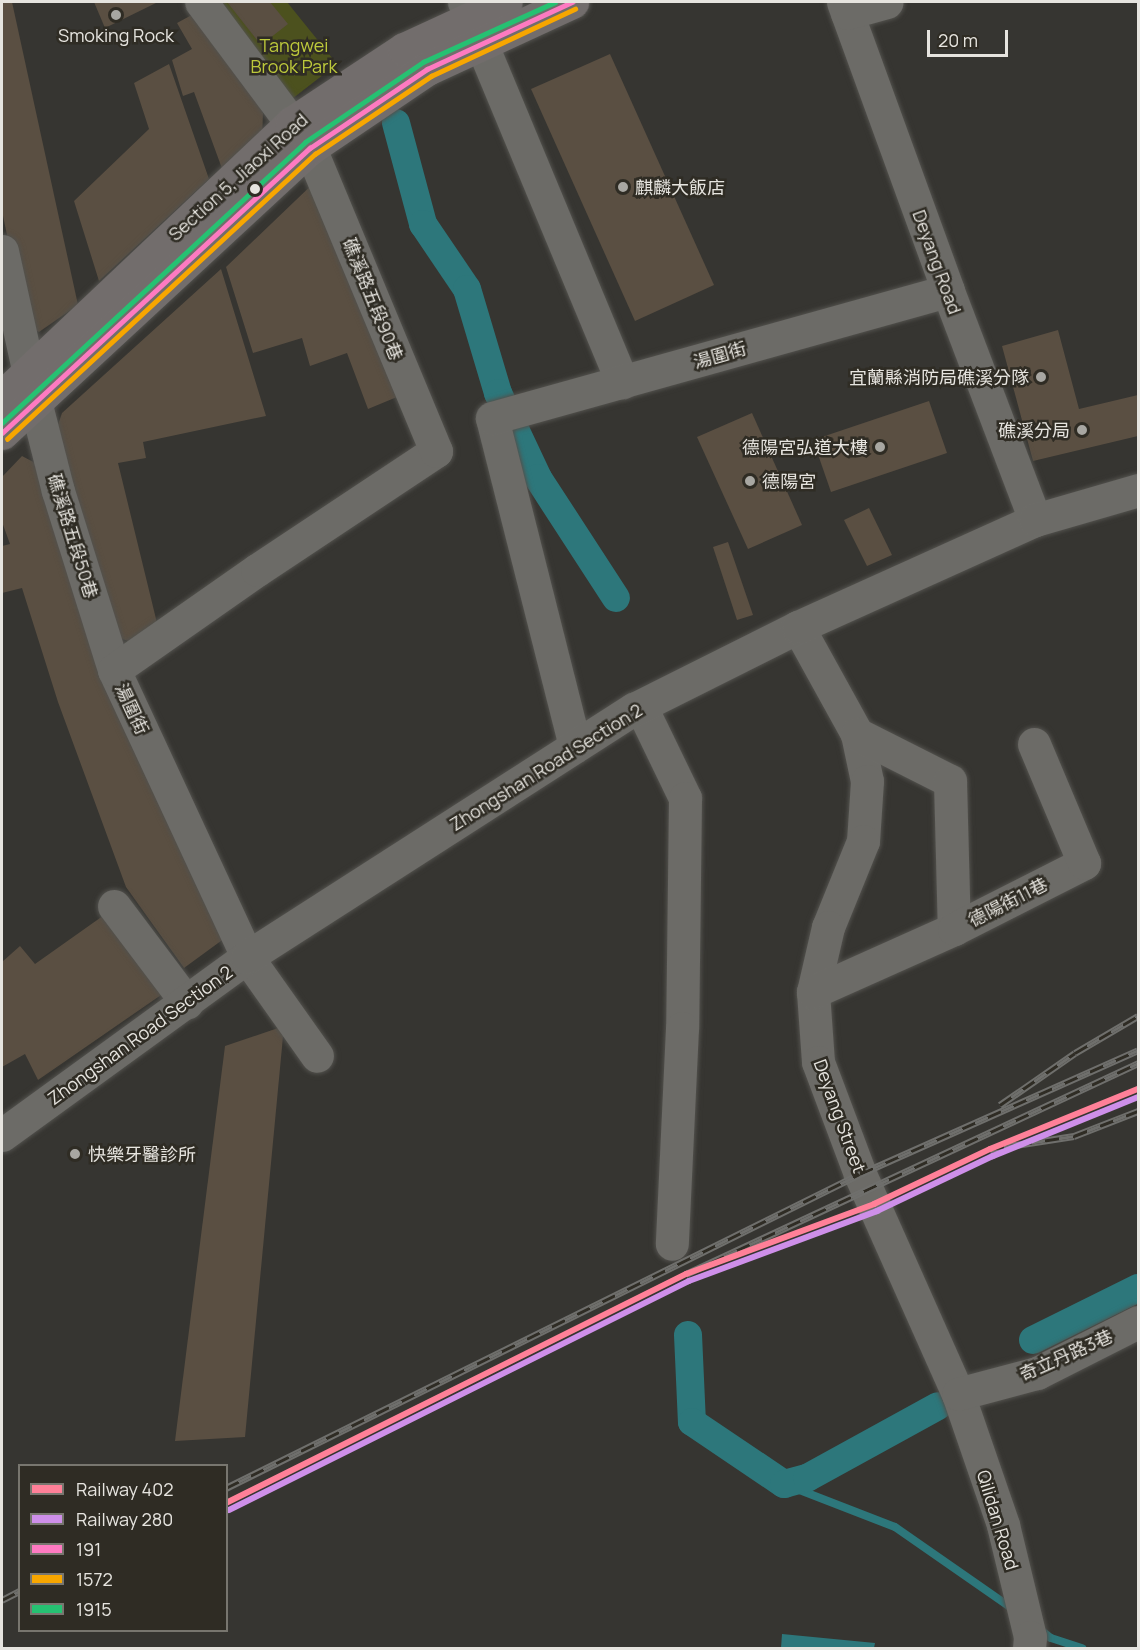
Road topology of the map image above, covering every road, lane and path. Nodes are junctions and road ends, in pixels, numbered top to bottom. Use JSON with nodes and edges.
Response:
{"nodes":[{"id":1,"x":201,"y":2,"type":"edge"},
{"id":2,"x":506,"y":2,"type":"edge"},
{"id":3,"x":572,"y":2,"type":"edge"},
{"id":4,"x":887,"y":2,"type":"edge"},
{"id":5,"x":845,"y":7,"type":"edge"},
{"id":6,"x":472,"y":22,"type":"edge"},
{"id":7,"x":301,"y":135,"type":"junction"},
{"id":8,"x":2,"y":251,"type":"edge"},
{"id":9,"x":948,"y":291,"type":"junction"},
{"id":10,"x":622,"y":382,"type":"junction"},
{"id":11,"x":32,"y":386,"type":"junction"},
{"id":12,"x":2,"y":397,"type":"edge"},
{"id":13,"x":2,"y":433,"type":"edge"},
{"id":14,"x":436,"y":451,"type":"joint"},
{"id":15,"x":1138,"y":490,"type":"edge"},
{"id":16,"x":1035,"y":520,"type":"junction"},
{"id":17,"x":798,"y":627,"type":"junction"},
{"id":18,"x":114,"y":670,"type":"junction"},
{"id":19,"x":641,"y":707,"type":"junction"},
{"id":20,"x":857,"y":734,"type":"junction"},
{"id":21,"x":1034,"y":744,"type":"dead end"},
{"id":22,"x":576,"y":746,"type":"junction"},
{"id":23,"x":114,"y":906,"type":"dead end"},
{"id":24,"x":954,"y":929,"type":"junction"},
{"id":25,"x":247,"y":957,"type":"junction"},
{"id":26,"x":813,"y":992,"type":"junction"},
{"id":27,"x":187,"y":1003,"type":"junction"},
{"id":28,"x":317,"y":1056,"type":"dead end"},
{"id":29,"x":2,"y":1135,"type":"edge"},
{"id":30,"x":672,"y":1244,"type":"dead end"},
{"id":31,"x":1138,"y":1322,"type":"edge"},
{"id":32,"x":958,"y":1394,"type":"junction"},
{"id":33,"x":1029,"y":1648,"type":"edge"}],
"edges":[{"from":1,"to":7,"type":"street","name":"礁溪路五段90巷"},
{"from":2,"to":6,"type":"main road","name":"Section 5, Jiaoxi Road"},
{"from":3,"to":6,"type":"main road","name":"Section 5, Jiaoxi Road"},
{"from":4,"to":5,"type":"street"},
{"from":5,"to":9,"type":"street","name":"Deyang Road"},
{"from":6,"to":7,"type":"main road","name":"Section 5, Jiaoxi Road"},
{"from":6,"to":10,"type":"street"},
{"from":7,"to":11,"type":"main road","name":"Section 5, Jiaoxi Road"},
{"from":7,"to":14,"type":"street","name":"礁溪路五段90巷"},
{"from":8,"to":11,"type":"street","name":"礁溪路五段50巷"},
{"from":9,"to":10,"type":"street","name":"湯圍街"},
{"from":9,"to":16,"type":"street","name":"Deyang Road"},
{"from":10,"to":22,"type":"street","name":"湯圍街"},
{"from":11,"to":12,"type":"main road","name":"Section 5, Jiaoxi Road"},
{"from":11,"to":13,"type":"main road","name":"Section 5, Jiaoxi Road"},
{"from":11,"to":18,"type":"street","name":"礁溪路五段50巷"},
{"from":14,"to":18,"type":"street","name":"湯圍街"},
{"from":15,"to":16,"type":"street","name":"Zhongshan Road Section 2"},
{"from":16,"to":17,"type":"street","name":"Zhongshan Road Section 2"},
{"from":17,"to":19,"type":"street","name":"Zhongshan Road Section 2"},
{"from":17,"to":20,"type":"street","name":"Deyang Street"},
{"from":18,"to":25,"type":"street","name":"湯圍街"},
{"from":19,"to":22,"type":"street","name":"Zhongshan Road Section 2"},
{"from":19,"to":30,"type":"street"},
{"from":20,"to":24,"type":"street"},
{"from":20,"to":26,"type":"street","name":"Deyang Street"},
{"from":21,"to":24,"type":"street","name":"德陽街11巷"},
{"from":22,"to":25,"type":"street","name":"Zhongshan Road Section 2"},
{"from":23,"to":27,"type":"street"},
{"from":24,"to":26,"type":"street","name":"德陽街11巷"},
{"from":25,"to":27,"type":"street","name":"Zhongshan Road Section 2"},
{"from":25,"to":28,"type":"street","name":"湯圍街"},
{"from":26,"to":32,"type":"street","name":"Deyang Street"},
{"from":27,"to":29,"type":"street","name":"Zhongshan Road Section 2"},
{"from":31,"to":32,"type":"street","name":"奇立丹路3巷"},
{"from":32,"to":33,"type":"street","name":"Qilidan Road"}]}
